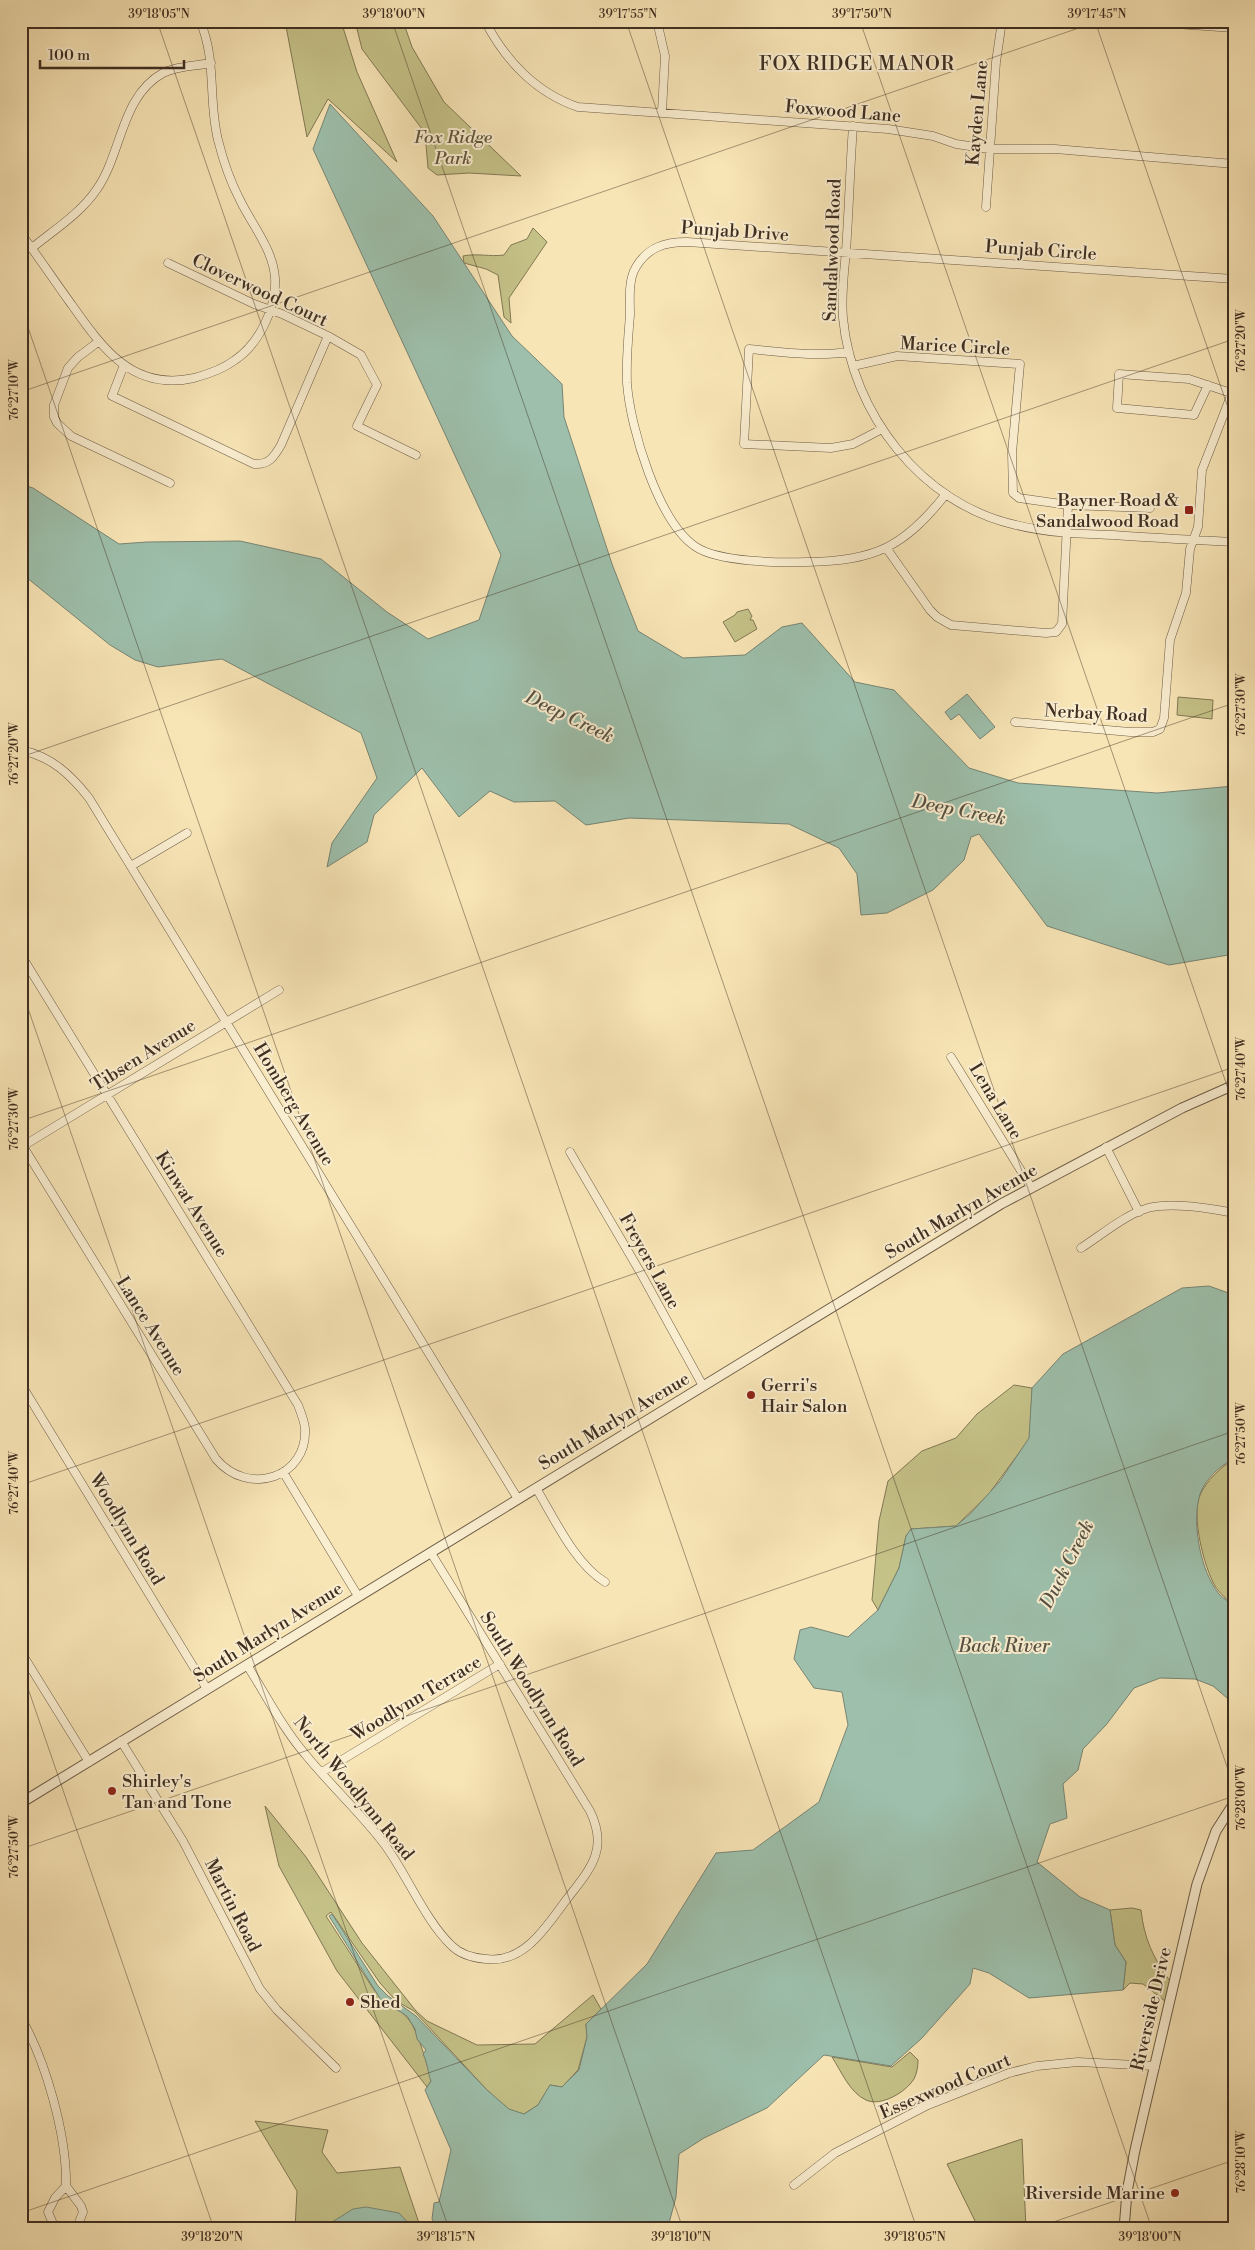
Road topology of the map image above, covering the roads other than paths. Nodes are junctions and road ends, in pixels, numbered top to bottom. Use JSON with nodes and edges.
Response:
{"nodes":[{"id":1,"x":200,"y":21,"type":"edge"},
{"id":2,"x":485,"y":21,"type":"edge"},
{"id":3,"x":657,"y":21,"type":"edge"},
{"id":4,"x":1002,"y":21,"type":"edge"},
{"id":5,"x":1133,"y":21,"type":"edge"},
{"id":6,"x":1234,"y":28,"type":"edge"},
{"id":7,"x":212,"y":63,"type":"junction"},
{"id":8,"x":662,"y":112,"type":"junction"},
{"id":9,"x":852,"y":126,"type":"junction"},
{"id":10,"x":988,"y":149,"type":"junction"},
{"id":11,"x":1234,"y":164,"type":"edge"},
{"id":12,"x":986,"y":207,"type":"dead end"},
{"id":13,"x":21,"y":234,"type":"edge"},
{"id":14,"x":32,"y":248,"type":"junction"},
{"id":15,"x":846,"y":253,"type":"junction"},
{"id":16,"x":168,"y":263,"type":"dead end"},
{"id":17,"x":1234,"y":279,"type":"edge"},
{"id":18,"x":270,"y":309,"type":"junction"},
{"id":19,"x":328,"y":336,"type":"junction"},
{"id":20,"x":98,"y":342,"type":"junction"},
{"id":21,"x":849,"y":352,"type":"junction"},
{"id":22,"x":124,"y":365,"type":"junction"},
{"id":23,"x":853,"y":366,"type":"junction"},
{"id":24,"x":1208,"y":385,"type":"junction"},
{"id":25,"x":1233,"y":390,"type":"edge"},
{"id":26,"x":882,"y":429,"type":"junction"},
{"id":27,"x":416,"y":456,"type":"dead end"},
{"id":28,"x":170,"y":483,"type":"dead end"},
{"id":29,"x":946,"y":494,"type":"junction"},
{"id":30,"x":1068,"y":505,"type":"junction"},
{"id":31,"x":1150,"y":508,"type":"dead end"},
{"id":32,"x":1068,"y":533,"type":"junction"},
{"id":33,"x":1195,"y":540,"type":"junction"},
{"id":34,"x":1234,"y":542,"type":"edge"},
{"id":35,"x":886,"y":549,"type":"junction"},
{"id":36,"x":1015,"y":722,"type":"dead end"},
{"id":37,"x":21,"y":750,"type":"edge"},
{"id":38,"x":187,"y":833,"type":"dead end"},
{"id":39,"x":132,"y":866,"type":"junction"},
{"id":40,"x":21,"y":955,"type":"edge"},
{"id":41,"x":279,"y":990,"type":"dead end"},
{"id":42,"x":227,"y":1022,"type":"junction"},
{"id":43,"x":951,"y":1057,"type":"dead end"},
{"id":44,"x":1234,"y":1085,"type":"edge"},
{"id":45,"x":107,"y":1095,"type":"junction"},
{"id":46,"x":22,"y":1145,"type":"edge"},
{"id":47,"x":1106,"y":1147,"type":"junction"},
{"id":48,"x":570,"y":1152,"type":"dead end"},
{"id":49,"x":1031,"y":1187,"type":"junction"},
{"id":50,"x":1139,"y":1212,"type":"junction"},
{"id":51,"x":1234,"y":1213,"type":"edge"},
{"id":52,"x":1081,"y":1248,"type":"dead end"},
{"id":53,"x":21,"y":1384,"type":"edge"},
{"id":54,"x":703,"y":1386,"type":"junction"},
{"id":55,"x":283,"y":1472,"type":"junction"},
{"id":56,"x":536,"y":1488,"type":"junction"},
{"id":57,"x":518,"y":1499,"type":"junction"},
{"id":58,"x":431,"y":1552,"type":"junction"},
{"id":59,"x":605,"y":1582,"type":"dead end"},
{"id":60,"x":358,"y":1596,"type":"junction"},
{"id":61,"x":21,"y":1652,"type":"edge"},
{"id":62,"x":500,"y":1664,"type":"junction"},
{"id":63,"x":247,"y":1665,"type":"junction"},
{"id":64,"x":208,"y":1689,"type":"junction"},
{"id":65,"x":121,"y":1741,"type":"junction"},
{"id":66,"x":88,"y":1762,"type":"junction"},
{"id":67,"x":322,"y":1772,"type":"junction"},
{"id":68,"x":21,"y":1802,"type":"edge"},
{"id":69,"x":1234,"y":1803,"type":"edge"},
{"id":70,"x":598,"y":1844,"type":"joint"},
{"id":71,"x":21,"y":2018,"type":"edge"},
{"id":72,"x":1155,"y":2066,"type":"junction"},
{"id":73,"x":336,"y":2068,"type":"dead end"},
{"id":74,"x":794,"y":2185,"type":"dead end"},
{"id":75,"x":66,"y":2186,"type":"junction"},
{"id":76,"x":59,"y":2229,"type":"edge"},
{"id":77,"x":71,"y":2229,"type":"edge"},
{"id":78,"x":1124,"y":2229,"type":"edge"}],
"edges":[{"from":1,"to":7,"type":"street"},
{"from":2,"to":8,"type":"street","name":"Foxwood Lane"},
{"from":3,"to":8,"type":"street"},
{"from":4,"to":10,"type":"street","name":"Kayden Lane"},
{"from":5,"to":6,"type":"street"},
{"from":7,"to":14,"type":"street"},
{"from":7,"to":18,"type":"street"},
{"from":8,"to":9,"type":"street","name":"Foxwood Lane"},
{"from":9,"to":10,"type":"street","name":"Foxwood Lane"},
{"from":9,"to":15,"type":"street","name":"Sandalwood Road"},
{"from":10,"to":11,"type":"street","name":"Foxwood Lane"},
{"from":10,"to":12,"type":"street","name":"Kayden Lane"},
{"from":13,"to":14,"type":"street"},
{"from":14,"to":20,"type":"street"},
{"from":15,"to":17,"type":"street","name":"Punjab Circle"},
{"from":15,"to":21,"type":"street","name":"Sandalwood Road"},
{"from":15,"to":35,"type":"street","name":"Punjab Drive"},
{"from":16,"to":18,"type":"street","name":"Cloverwood Court"},
{"from":18,"to":19,"type":"street","name":"Cloverwood Court"},
{"from":18,"to":22,"type":"street"},
{"from":19,"to":22,"type":"street","name":"Cloverwood Court"},
{"from":19,"to":27,"type":"street"},
{"from":20,"to":22,"type":"street"},
{"from":20,"to":28,"type":"street"},
{"from":21,"to":23,"type":"street","name":"Sandalwood Road"},
{"from":21,"to":26,"type":"street"},
{"from":23,"to":26,"type":"street","name":"Sandalwood Road"},
{"from":23,"to":30,"type":"street","name":"Marice Circle"},
{"from":24,"to":24,"type":"street"},
{"from":24,"to":25,"type":"street"},
{"from":25,"to":33,"type":"street"},
{"from":26,"to":29,"type":"street","name":"Sandalwood Road"},
{"from":29,"to":32,"type":"street","name":"Sandalwood Road"},
{"from":29,"to":35,"type":"street","name":"Punjab Drive"},
{"from":30,"to":31,"type":"street","name":"Marice Circle"},
{"from":30,"to":32,"type":"street"},
{"from":32,"to":33,"type":"street","name":"Sandalwood Road"},
{"from":32,"to":35,"type":"street"},
{"from":33,"to":34,"type":"street","name":"Sandalwood Road"},
{"from":33,"to":36,"type":"street","name":"Nerbay Road"},
{"from":37,"to":39,"type":"street","name":"Homberg Avenue"},
{"from":38,"to":39,"type":"street"},
{"from":39,"to":42,"type":"street","name":"Homberg Avenue"},
{"from":40,"to":45,"type":"street","name":"Kinwat Avenue"},
{"from":41,"to":42,"type":"street","name":"Tibsen Avenue"},
{"from":42,"to":45,"type":"street","name":"Tibsen Avenue"},
{"from":42,"to":57,"type":"street","name":"Homberg Avenue"},
{"from":43,"to":49,"type":"street","name":"Lena Lane"},
{"from":44,"to":47,"type":"street","name":"South Marlyn Avenue"},
{"from":45,"to":46,"type":"street","name":"Tibsen Avenue"},
{"from":45,"to":55,"type":"street","name":"Kinwat Avenue"},
{"from":46,"to":55,"type":"street","name":"Lance Avenue"},
{"from":47,"to":49,"type":"street","name":"South Marlyn Avenue"},
{"from":47,"to":50,"type":"street"},
{"from":48,"to":54,"type":"street","name":"Freyers Lane"},
{"from":49,"to":54,"type":"street","name":"South Marlyn Avenue"},
{"from":50,"to":51,"type":"street"},
{"from":50,"to":52,"type":"street"},
{"from":53,"to":64,"type":"street","name":"Woodlynn Road"},
{"from":54,"to":56,"type":"street","name":"South Marlyn Avenue"},
{"from":55,"to":60,"type":"street"},
{"from":56,"to":57,"type":"street","name":"South Marlyn Avenue"},
{"from":56,"to":59,"type":"street"},
{"from":57,"to":58,"type":"street","name":"South Marlyn Avenue"},
{"from":58,"to":60,"type":"street","name":"South Marlyn Avenue"},
{"from":58,"to":62,"type":"street","name":"South Woodlynn Road"},
{"from":60,"to":63,"type":"street","name":"South Marlyn Avenue"},
{"from":61,"to":66,"type":"street"},
{"from":62,"to":67,"type":"street","name":"Woodlynn Terrace"},
{"from":62,"to":70,"type":"street","name":"South Woodlynn Road"},
{"from":63,"to":64,"type":"street","name":"South Marlyn Avenue"},
{"from":63,"to":67,"type":"street","name":"North Woodlynn Road"},
{"from":64,"to":65,"type":"street","name":"South Marlyn Avenue"},
{"from":65,"to":66,"type":"street","name":"South Marlyn Avenue"},
{"from":65,"to":73,"type":"street","name":"Martin Road"},
{"from":66,"to":68,"type":"street","name":"South Marlyn Avenue"},
{"from":67,"to":70,"type":"street","name":"North Woodlynn Road"},
{"from":69,"to":72,"type":"street","name":"Riverside Drive"},
{"from":71,"to":75,"type":"street"},
{"from":72,"to":74,"type":"street","name":"Essexwood Court"},
{"from":72,"to":78,"type":"street","name":"Riverside Drive"},
{"from":75,"to":76,"type":"street"},
{"from":75,"to":77,"type":"street"}]}
